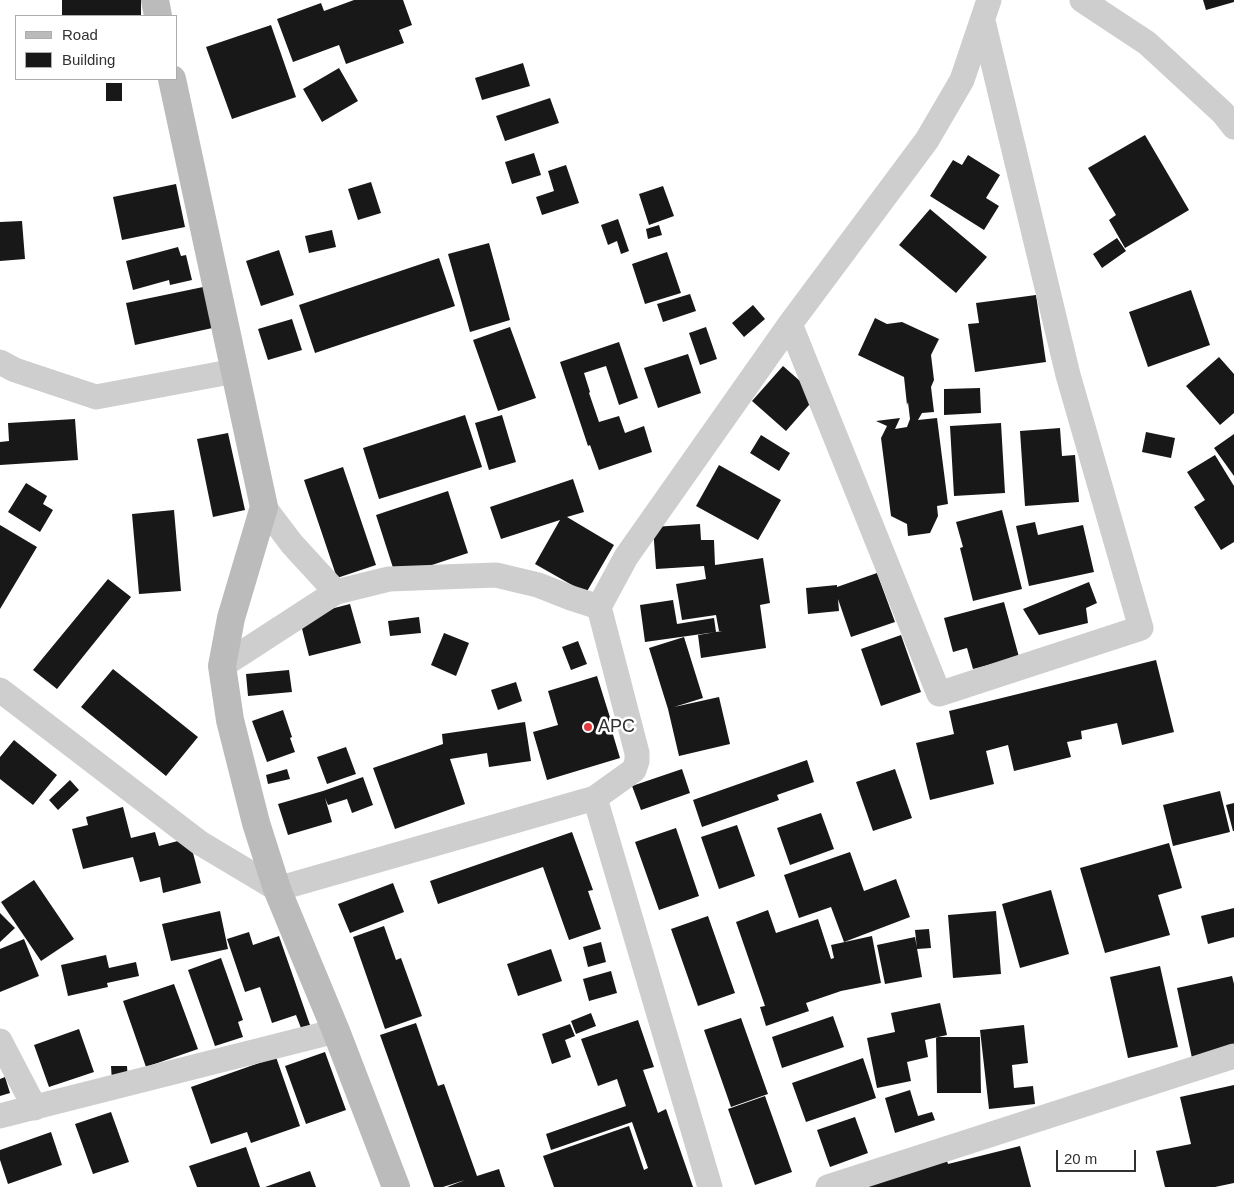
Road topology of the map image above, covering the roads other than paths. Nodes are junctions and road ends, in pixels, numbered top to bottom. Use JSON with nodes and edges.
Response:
{"nodes":[{"id":1,"x":155,"y":0,"type":"edge"},
{"id":2,"x":1082,"y":0,"type":"edge"},
{"id":3,"x":986,"y":11,"type":"edge"},
{"id":4,"x":158,"y":15,"type":"edge"},
{"id":5,"x":172,"y":80,"type":"edge"},
{"id":6,"x":1234,"y":127,"type":"edge"},
{"id":7,"x":790,"y":324,"type":"junction"},
{"id":8,"x":0,"y":362,"type":"edge"},
{"id":9,"x":235,"y":371,"type":"junction"},
{"id":10,"x":264,"y":507,"type":"junction"},
{"id":11,"x":336,"y":592,"type":"junction"},
{"id":12,"x":599,"y":607,"type":"junction"},
{"id":13,"x":222,"y":666,"type":"junction"},
{"id":14,"x":0,"y":690,"type":"edge"},
{"id":15,"x":595,"y":798,"type":"junction"},
{"id":16,"x":277,"y":889,"type":"junction"},
{"id":17,"x":336,"y":1031,"type":"junction"},
{"id":18,"x":0,"y":1041,"type":"edge"},
{"id":19,"x":1234,"y":1056,"type":"edge"},
{"id":20,"x":35,"y":1108,"type":"junction"},
{"id":21,"x":0,"y":1116,"type":"edge"},
{"id":22,"x":396,"y":1187,"type":"edge"},
{"id":23,"x":710,"y":1187,"type":"edge"},
{"id":24,"x":828,"y":1187,"type":"edge"}],
"edges":[{"from":1,"to":4,"type":"main road"},
{"from":2,"to":6,"type":"street"},
{"from":3,"to":7,"type":"street"},
{"from":3,"to":7,"type":"street"},
{"from":5,"to":9,"type":"main road"},
{"from":7,"to":12,"type":"street"},
{"from":8,"to":9,"type":"street"},
{"from":9,"to":10,"type":"main road"},
{"from":10,"to":11,"type":"street"},
{"from":10,"to":13,"type":"main road"},
{"from":11,"to":12,"type":"street"},
{"from":11,"to":13,"type":"street"},
{"from":12,"to":15,"type":"street"},
{"from":13,"to":16,"type":"main road"},
{"from":14,"to":16,"type":"street"},
{"from":15,"to":16,"type":"street"},
{"from":15,"to":23,"type":"street"},
{"from":16,"to":17,"type":"main road"},
{"from":17,"to":20,"type":"street"},
{"from":17,"to":22,"type":"main road"},
{"from":18,"to":20,"type":"street"},
{"from":19,"to":24,"type":"street"},
{"from":20,"to":21,"type":"street"}]}
